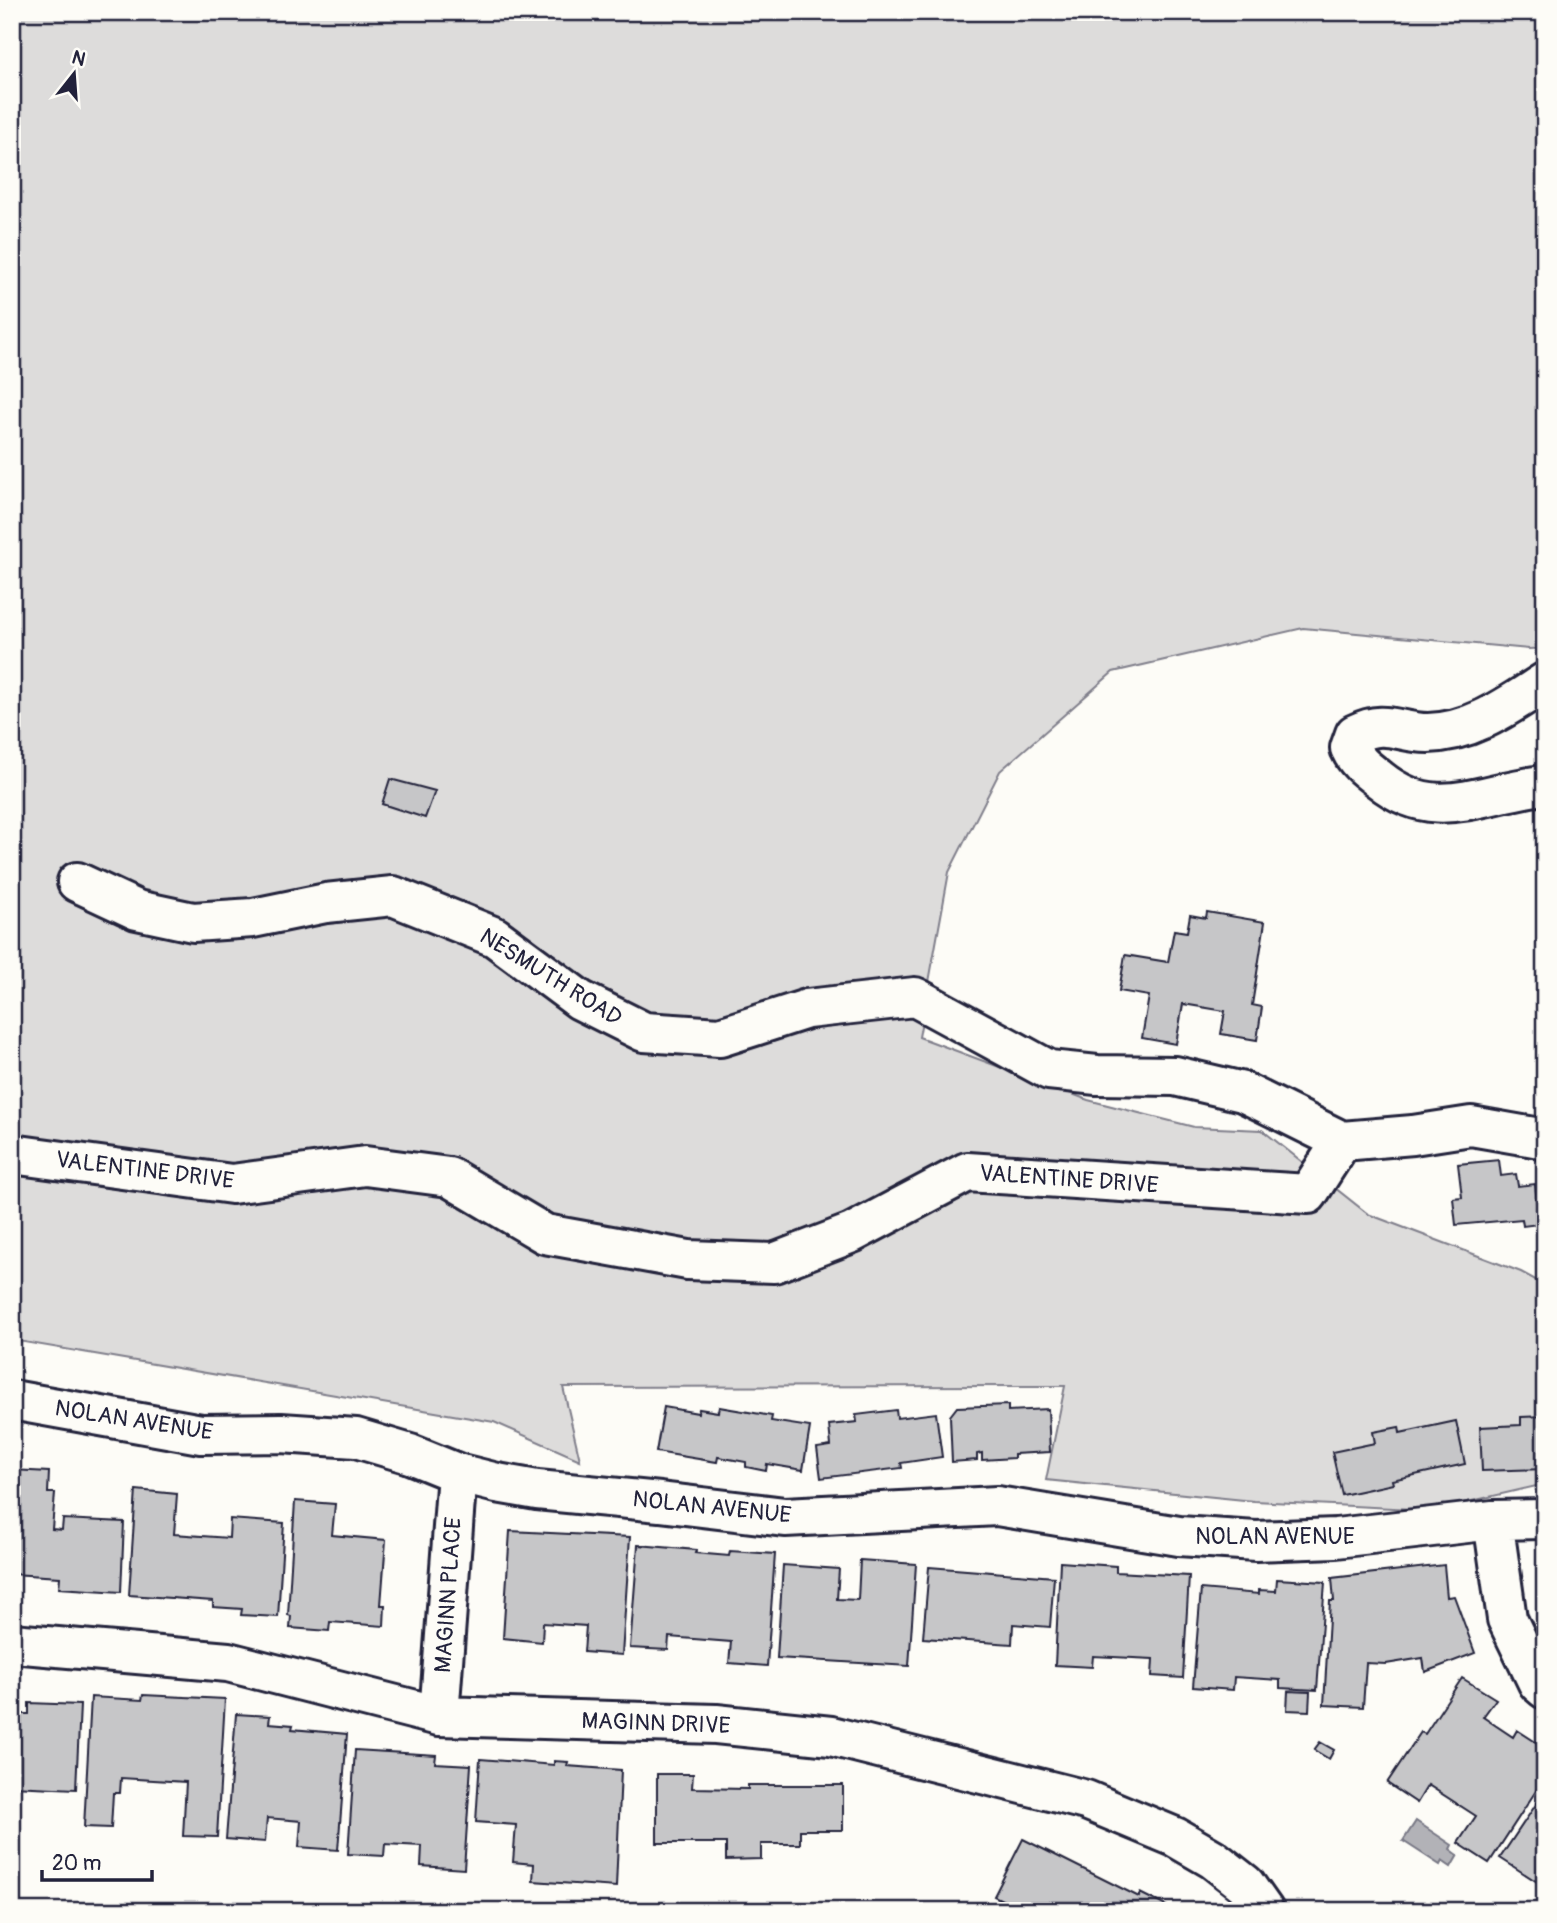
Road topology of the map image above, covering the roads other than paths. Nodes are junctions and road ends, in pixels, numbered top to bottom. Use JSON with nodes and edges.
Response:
{"nodes":[{"id":1,"x":1545,"y":682,"type":"edge"},
{"id":2,"x":1545,"y":785,"type":"edge"},
{"id":3,"x":77,"y":882,"type":"dead end"},
{"id":4,"x":1342,"y":1141,"type":"junction"},
{"id":5,"x":1545,"y":1141,"type":"edge"},
{"id":6,"x":12,"y":1154,"type":"edge"},
{"id":7,"x":12,"y":1400,"type":"edge"},
{"id":8,"x":457,"y":1473,"type":"junction"},
{"id":9,"x":1493,"y":1520,"type":"junction"},
{"id":10,"x":1545,"y":1520,"type":"edge"},
{"id":11,"x":12,"y":1643,"type":"edge"},
{"id":12,"x":1545,"y":1689,"type":"edge"},
{"id":13,"x":439,"y":1716,"type":"junction"},
{"id":14,"x":1264,"y":1911,"type":"edge"}],
"edges":[{"from":1,"to":2,"type":"street"},
{"from":3,"to":4,"type":"street","name":"NESMUTH ROAD"},
{"from":4,"to":5,"type":"street"},
{"from":4,"to":6,"type":"street","name":"VALENTINE DRIVE"},
{"from":7,"to":8,"type":"street","name":"NOLAN AVENUE"},
{"from":8,"to":9,"type":"street","name":"NOLAN AVENUE"},
{"from":8,"to":13,"type":"street","name":"MAGINN PLACE"},
{"from":9,"to":10,"type":"street","name":"NOLAN AVENUE"},
{"from":9,"to":12,"type":"street"},
{"from":11,"to":13,"type":"street","name":"MAGINN DRIVE"},
{"from":13,"to":14,"type":"street","name":"MAGINN DRIVE"}]}
